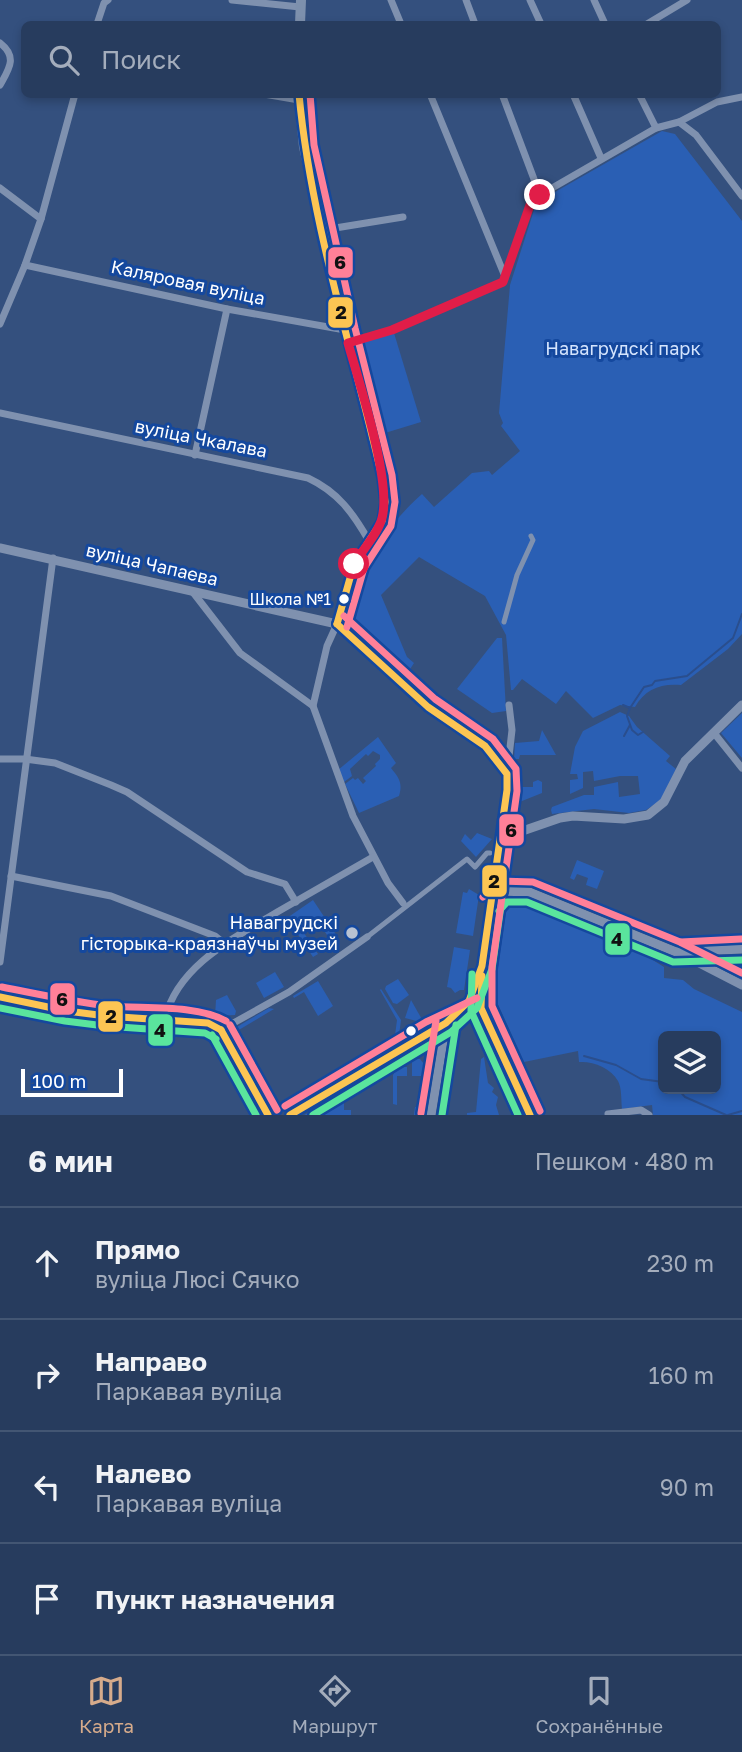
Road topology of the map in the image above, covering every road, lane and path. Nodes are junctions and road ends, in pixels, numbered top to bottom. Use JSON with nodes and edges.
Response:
{"nodes":[{"id":1,"x":232,"y":0,"type":"edge"},
{"id":2,"x":391,"y":0,"type":"edge"},
{"id":3,"x":466,"y":0,"type":"edge"},
{"id":4,"x":530,"y":0,"type":"edge"},
{"id":5,"x":594,"y":0,"type":"edge"},
{"id":6,"x":687,"y":0,"type":"edge"},
{"id":7,"x":106,"y":1,"type":"edge"},
{"id":8,"x":300,"y":4,"type":"edge"},
{"id":9,"x":98,"y":21,"type":"edge"},
{"id":10,"x":400,"y":21,"type":"edge"},
{"id":11,"x":474,"y":21,"type":"edge"},
{"id":12,"x":540,"y":21,"type":"edge"},
{"id":13,"x":604,"y":21,"type":"edge"},
{"id":14,"x":652,"y":21,"type":"edge"},
{"id":15,"x":0,"y":43,"type":"edge"},
{"id":16,"x":0,"y":85,"type":"edge"},
{"id":17,"x":742,"y":97,"type":"edge"},
{"id":18,"x":74,"y":98,"type":"edge"},
{"id":19,"x":299,"y":98,"type":"edge"},
{"id":20,"x":432,"y":98,"type":"edge"},
{"id":21,"x":504,"y":98,"type":"edge"},
{"id":22,"x":575,"y":98,"type":"edge"},
{"id":23,"x":641,"y":98,"type":"edge"},
{"id":24,"x":679,"y":122,"type":"junction"},
{"id":25,"x":656,"y":128,"type":"junction"},
{"id":26,"x":601,"y":158,"type":"junction"},
{"id":27,"x":0,"y":188,"type":"edge"},
{"id":28,"x":540,"y":195,"type":"junction"},
{"id":29,"x":742,"y":196,"type":"edge"},
{"id":30,"x":403,"y":217,"type":"dead end"},
{"id":31,"x":41,"y":219,"type":"junction"},
{"id":32,"x":323,"y":230,"type":"junction"},
{"id":33,"x":25,"y":265,"type":"junction"},
{"id":34,"x":504,"y":275,"type":"junction"},
{"id":35,"x":227,"y":309,"type":"junction"},
{"id":36,"x":0,"y":324,"type":"edge"},
{"id":37,"x":345,"y":330,"type":"junction"},
{"id":38,"x":348,"y":343,"type":"junction"},
{"id":39,"x":0,"y":413,"type":"edge"},
{"id":40,"x":195,"y":455,"type":"junction"},
{"id":41,"x":531,"y":536,"type":"dead end"},
{"id":42,"x":369,"y":541,"type":"junction"},
{"id":43,"x":0,"y":548,"type":"edge"},
{"id":44,"x":53,"y":558,"type":"junction"},
{"id":45,"x":192,"y":591,"type":"junction"},
{"id":46,"x":504,"y":622,"type":"dead end"},
{"id":47,"x":337,"y":624,"type":"junction"},
{"id":48,"x":509,"y":705,"type":"dead end"},
{"id":49,"x":742,"y":705,"type":"edge"},
{"id":50,"x":313,"y":706,"type":"junction"},
{"id":51,"x":714,"y":733,"type":"junction"},
{"id":52,"x":0,"y":759,"type":"edge"},
{"id":53,"x":25,"y":759,"type":"junction"},
{"id":54,"x":742,"y":768,"type":"edge"},
{"id":55,"x":507,"y":774,"type":"junction"},
{"id":56,"x":501,"y":836,"type":"junction"},
{"id":57,"x":489,"y":853,"type":"dead end"},
{"id":58,"x":373,"y":857,"type":"junction"},
{"id":59,"x":495,"y":872,"type":"junction"},
{"id":60,"x":11,"y":876,"type":"junction"},
{"id":61,"x":528,"y":892,"type":"junction"},
{"id":62,"x":296,"y":902,"type":"junction"},
{"id":63,"x":403,"y":904,"type":"dead end"},
{"id":64,"x":491,"y":904,"type":"junction"},
{"id":65,"x":367,"y":937,"type":"joint"},
{"id":66,"x":225,"y":944,"type":"junction"},
{"id":67,"x":742,"y":949,"type":"edge"},
{"id":68,"x":715,"y":951,"type":"junction"},
{"id":69,"x":676,"y":952,"type":"junction"},
{"id":70,"x":0,"y":962,"type":"edge"},
{"id":71,"x":482,"y":966,"type":"junction"},
{"id":72,"x":713,"y":969,"type":"junction"},
{"id":73,"x":742,"y":985,"type":"edge"},
{"id":74,"x":0,"y":997,"type":"edge"},
{"id":75,"x":481,"y":1008,"type":"junction"},
{"id":76,"x":165,"y":1019,"type":"junction"},
{"id":77,"x":446,"y":1023,"type":"junction"},
{"id":78,"x":221,"y":1030,"type":"junction"},
{"id":79,"x":608,"y":1114,"type":"edge"},
{"id":80,"x":268,"y":1115,"type":"edge"},
{"id":81,"x":290,"y":1115,"type":"edge"},
{"id":82,"x":431,"y":1115,"type":"edge"},
{"id":83,"x":530,"y":1115,"type":"edge"},
{"id":84,"x":649,"y":1115,"type":"edge"}],
"edges":[{"from":1,"to":8,"type":"street"},
{"from":2,"to":10,"type":"street"},
{"from":3,"to":11,"type":"street"},
{"from":4,"to":12,"type":"street"},
{"from":5,"to":13,"type":"street"},
{"from":6,"to":14,"type":"street"},
{"from":7,"to":9,"type":"street"},
{"from":15,"to":16,"type":"street"},
{"from":17,"to":24,"type":"street"},
{"from":18,"to":31,"type":"street"},
{"from":19,"to":32,"type":"main road"},
{"from":20,"to":34,"type":"street"},
{"from":21,"to":28,"type":"street"},
{"from":22,"to":26,"type":"street"},
{"from":23,"to":25,"type":"street"},
{"from":24,"to":25,"type":"street"},
{"from":24,"to":29,"type":"street"},
{"from":25,"to":26,"type":"street"},
{"from":26,"to":28,"type":"street"},
{"from":27,"to":31,"type":"street"},
{"from":28,"to":34,"type":"street"},
{"from":30,"to":32,"type":"street"},
{"from":31,"to":33,"type":"street"},
{"from":32,"to":37,"type":"main road"},
{"from":33,"to":35,"type":"street","name":"Каляровая вуліца"},
{"from":33,"to":36,"type":"street"},
{"from":34,"to":38,"type":"street"},
{"from":35,"to":37,"type":"street","name":"Каляровая вуліца"},
{"from":35,"to":40,"type":"street"},
{"from":37,"to":38,"type":"main road"},
{"from":38,"to":42,"type":"main road"},
{"from":39,"to":40,"type":"street","name":"вуліца Чкалава"},
{"from":40,"to":42,"type":"street","name":"вуліца Чкалава"},
{"from":41,"to":46,"type":"street"},
{"from":42,"to":47,"type":"main road"},
{"from":43,"to":44,"type":"street","name":"вуліца Чапаева"},
{"from":44,"to":45,"type":"street","name":"вуліца Чапаева"},
{"from":44,"to":53,"type":"street"},
{"from":45,"to":47,"type":"street","name":"вуліца Чапаева"},
{"from":45,"to":50,"type":"street"},
{"from":47,"to":50,"type":"street"},
{"from":47,"to":55,"type":"main road"},
{"from":48,"to":55,"type":"street"},
{"from":49,"to":51,"type":"street"},
{"from":50,"to":58,"type":"street"},
{"from":51,"to":54,"type":"street"},
{"from":51,"to":56,"type":"street"},
{"from":52,"to":53,"type":"street"},
{"from":53,"to":60,"type":"street"},
{"from":53,"to":62,"type":"street"},
{"from":55,"to":56,"type":"main road"},
{"from":56,"to":59,"type":"main road"},
{"from":57,"to":65,"type":"street"},
{"from":58,"to":62,"type":"street"},
{"from":58,"to":63,"type":"street"},
{"from":59,"to":61,"type":"street"},
{"from":59,"to":64,"type":"main road"},
{"from":60,"to":66,"type":"street"},
{"from":60,"to":70,"type":"street"},
{"from":61,"to":64,"type":"street"},
{"from":61,"to":69,"type":"street"},
{"from":62,"to":66,"type":"street"},
{"from":64,"to":71,"type":"main road"},
{"from":65,"to":78,"type":"street"},
{"from":66,"to":76,"type":"street"},
{"from":67,"to":68,"type":"street"},
{"from":68,"to":69,"type":"street"},
{"from":68,"to":72,"type":"street"},
{"from":69,"to":72,"type":"street"},
{"from":71,"to":75,"type":"main road"},
{"from":71,"to":77,"type":"main road"},
{"from":72,"to":73,"type":"street"},
{"from":74,"to":76,"type":"street"},
{"from":75,"to":77,"type":"street"},
{"from":75,"to":83,"type":"main road"},
{"from":76,"to":78,"type":"street"},
{"from":77,"to":81,"type":"street"},
{"from":77,"to":82,"type":"street"},
{"from":78,"to":80,"type":"street"},
{"from":79,"to":84,"type":"street"}]}
